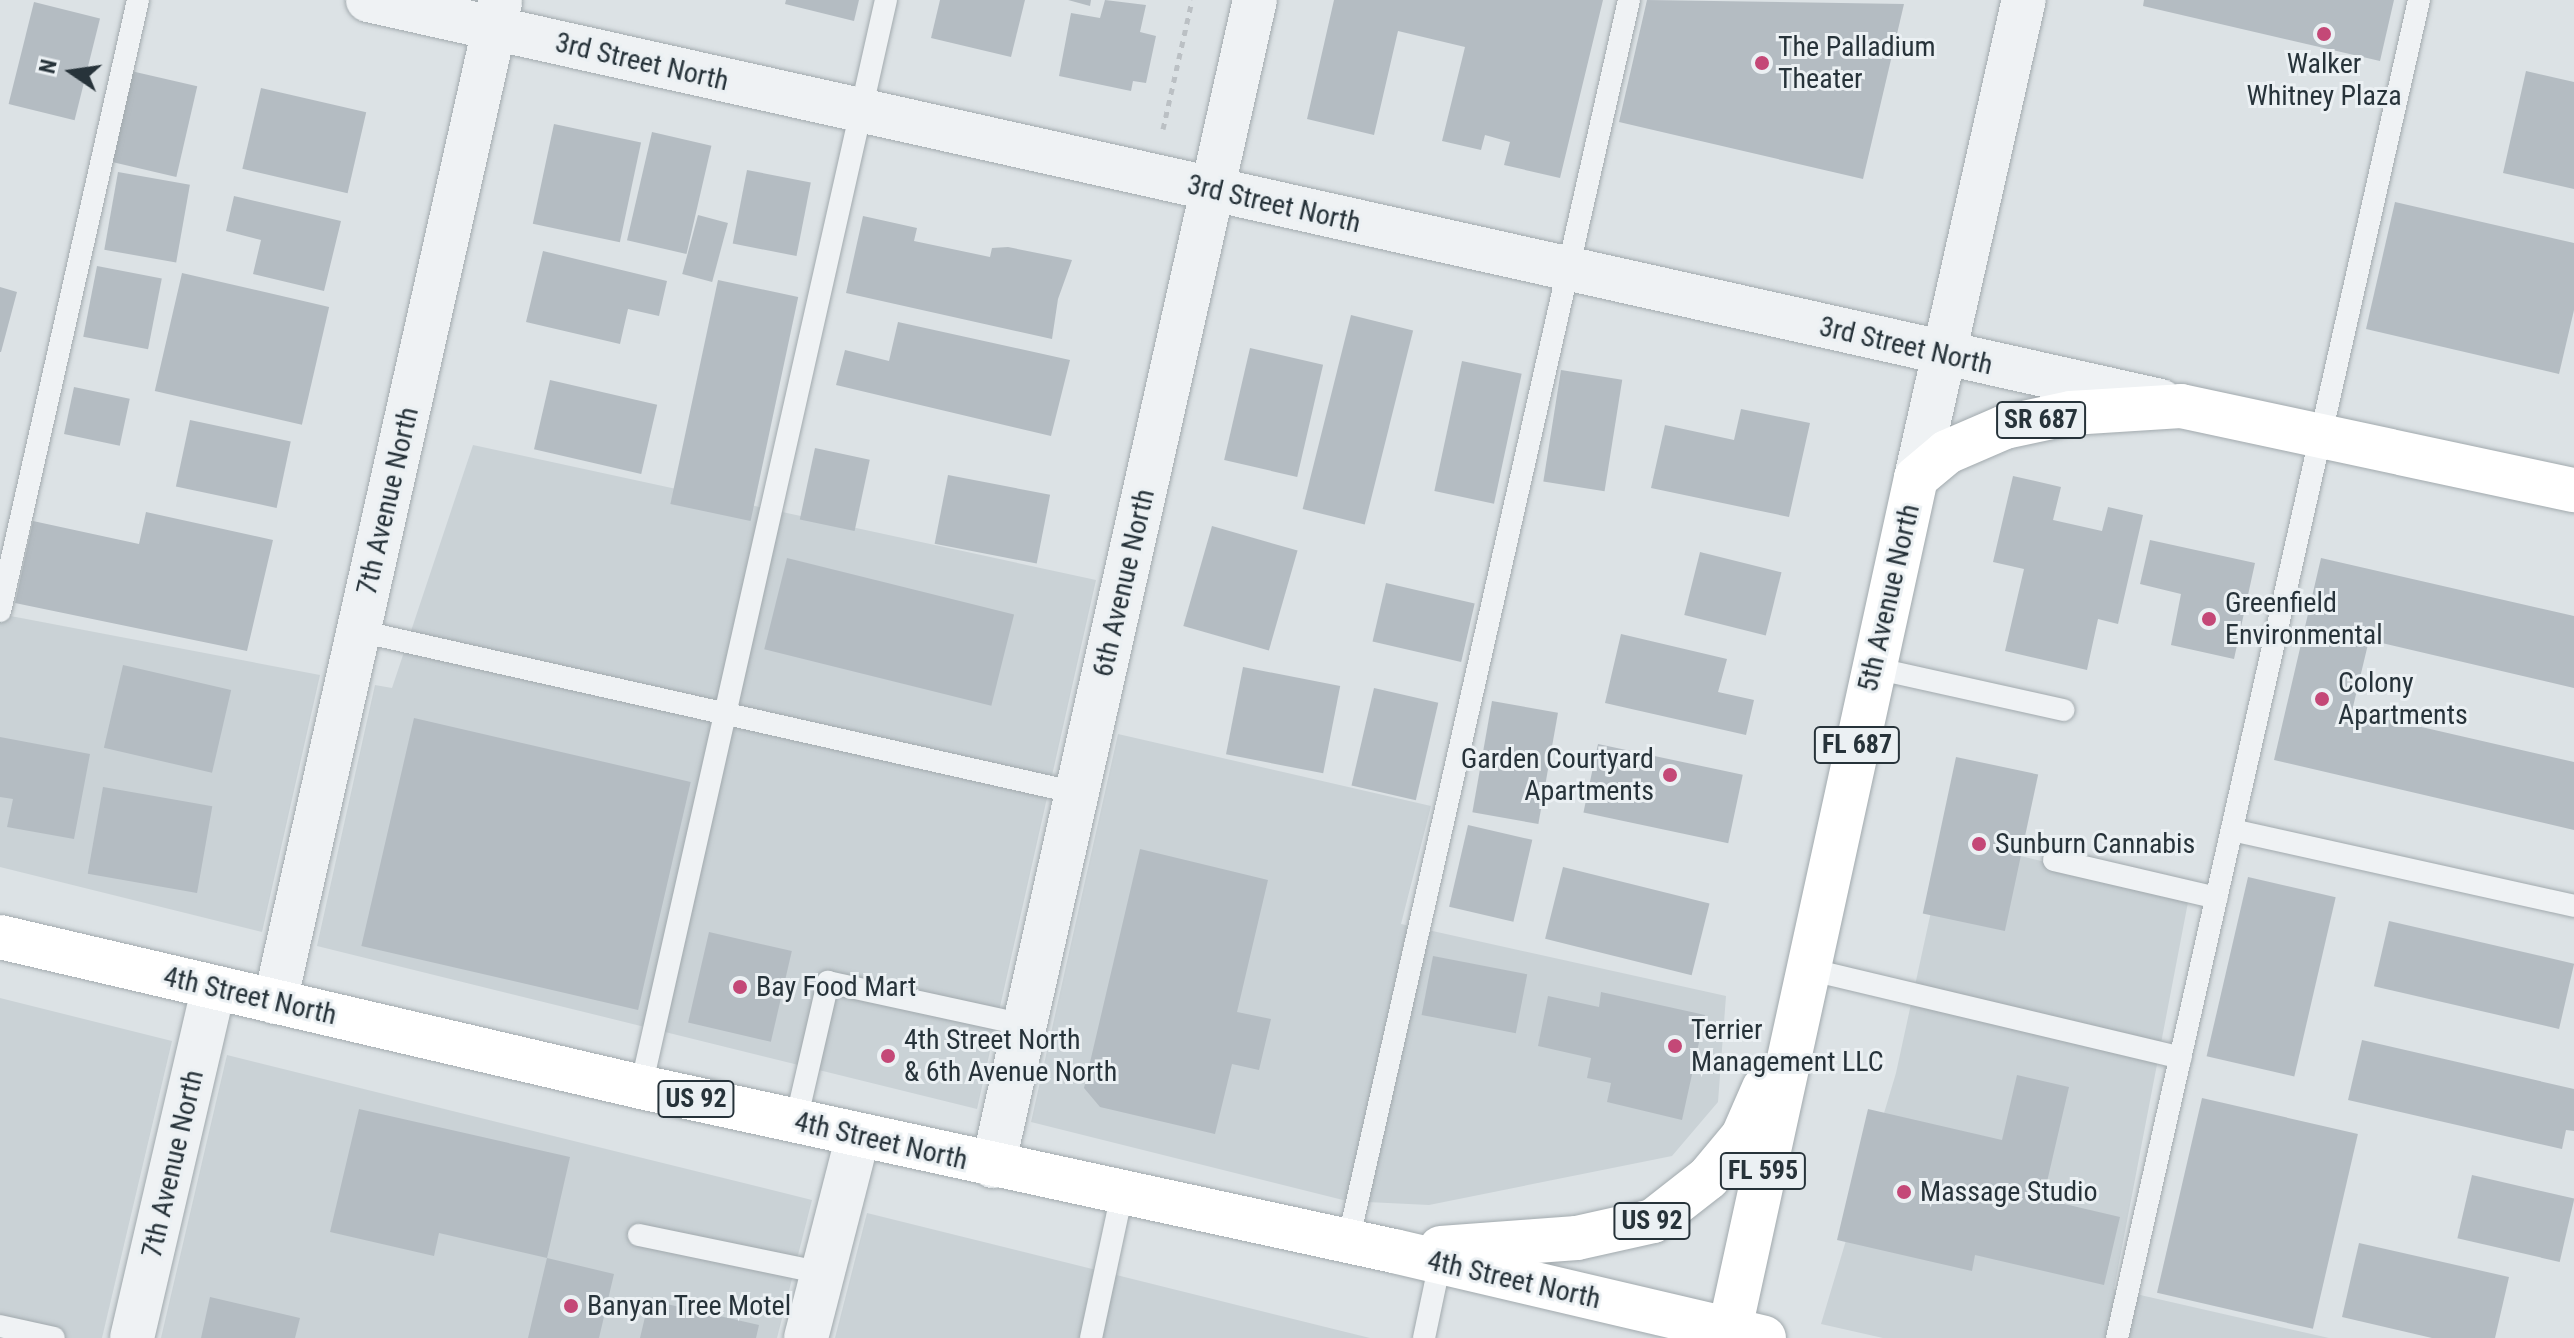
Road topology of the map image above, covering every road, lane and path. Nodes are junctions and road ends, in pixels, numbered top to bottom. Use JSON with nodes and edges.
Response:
{"nodes":[{"id":1,"x":138,"y":0,"type":"edge"},
{"id":2,"x":368,"y":0,"type":"edge"},
{"id":3,"x":886,"y":0,"type":"edge"},
{"id":4,"x":1192,"y":0,"type":"edge"},
{"id":5,"x":1255,"y":0,"type":"edge"},
{"id":6,"x":1629,"y":0,"type":"edge"},
{"id":7,"x":2024,"y":0,"type":"edge"},
{"id":8,"x":2419,"y":0,"type":"edge"},
{"id":9,"x":497,"y":14,"type":"edge"},
{"id":10,"x":861,"y":111,"type":"junction"},
{"id":11,"x":1152,"y":177,"type":"junction"},
{"id":12,"x":1213,"y":190,"type":"junction"},
{"id":13,"x":1569,"y":270,"type":"junction"},
{"id":14,"x":1944,"y":355,"type":"junction"},
{"id":15,"x":2181,"y":406,"type":"junction"},
{"id":16,"x":2321,"y":436,"type":"junction"},
{"id":17,"x":1916,"y":478,"type":"junction"},
{"id":18,"x":2574,"y":490,"type":"edge"},
{"id":19,"x":0,"y":611,"type":"edge"},
{"id":20,"x":359,"y":631,"type":"junction"},
{"id":21,"x":1874,"y":668,"type":"junction"},
{"id":22,"x":2063,"y":710,"type":"dead end"},
{"id":23,"x":725,"y":715,"type":"junction"},
{"id":24,"x":1077,"y":793,"type":"junction"},
{"id":25,"x":2232,"y":830,"type":"junction"},
{"id":26,"x":2054,"y":860,"type":"dead end"},
{"id":27,"x":2217,"y":898,"type":"junction"},
{"id":28,"x":2574,"y":906,"type":"edge"},
{"id":29,"x":0,"y":937,"type":"edge"},
{"id":30,"x":1808,"y":969,"type":"junction"},
{"id":31,"x":213,"y":989,"type":"junction"},
{"id":32,"x":275,"y":1002,"type":"junction"},
{"id":33,"x":1796,"y":1012,"type":"junction"},
{"id":34,"x":1025,"y":1025,"type":"junction"},
{"id":35,"x":2181,"y":1058,"type":"junction"},
{"id":36,"x":641,"y":1087,"type":"junction"},
{"id":37,"x":796,"y":1121,"type":"junction"},
{"id":38,"x":858,"y":1136,"type":"junction"},
{"id":39,"x":993,"y":1166,"type":"junction"},
{"id":40,"x":1122,"y":1193,"type":"junction"},
{"id":41,"x":639,"y":1235,"type":"dead end"},
{"id":42,"x":1348,"y":1242,"type":"junction"},
{"id":43,"x":1394,"y":1251,"type":"junction"},
{"id":44,"x":1440,"y":1262,"type":"junction"},
{"id":45,"x":823,"y":1273,"type":"junction"},
{"id":46,"x":0,"y":1326,"type":"edge"},
{"id":47,"x":1741,"y":1336,"type":"edge"},
{"id":48,"x":54,"y":1338,"type":"edge"},
{"id":49,"x":132,"y":1338,"type":"edge"},
{"id":50,"x":806,"y":1338,"type":"edge"},
{"id":51,"x":1091,"y":1338,"type":"edge"},
{"id":52,"x":1424,"y":1338,"type":"edge"},
{"id":53,"x":2117,"y":1338,"type":"edge"}],
"edges":[{"from":1,"to":19,"type":"lane"},
{"from":2,"to":9,"type":"street","name":"3rd Street North"},
{"from":3,"to":10,"type":"lane"},
{"from":4,"to":11,"type":"path"},
{"from":5,"to":12,"type":"street","name":"6th Avenue North"},
{"from":6,"to":13,"type":"lane"},
{"from":7,"to":14,"type":"street","name":"5th Avenue North"},
{"from":8,"to":16,"type":"lane"},
{"from":9,"to":10,"type":"street","name":"3rd Street North"},
{"from":9,"to":20,"type":"street","name":"7th Avenue North"},
{"from":10,"to":11,"type":"street","name":"3rd Street North"},
{"from":10,"to":23,"type":"lane"},
{"from":11,"to":12,"type":"street","name":"3rd Street North"},
{"from":12,"to":13,"type":"street","name":"3rd Street North"},
{"from":12,"to":24,"type":"street","name":"6th Avenue North"},
{"from":13,"to":14,"type":"street","name":"3rd Street North"},
{"from":13,"to":42,"type":"lane"},
{"from":14,"to":15,"type":"street","name":"3rd Street North"},
{"from":14,"to":17,"type":"street","name":"5th Avenue North"},
{"from":15,"to":16,"type":"main road","name":"3rd Street North"},
{"from":15,"to":17,"type":"main road","name":"3rd Street North","number":"SR 687"},
{"from":16,"to":18,"type":"main road","name":"3rd Street North"},
{"from":16,"to":25,"type":"lane"},
{"from":17,"to":21,"type":"main road","name":"5th Avenue North","number":"FL 687"},
{"from":20,"to":23,"type":"lane"},
{"from":20,"to":32,"type":"street","name":"7th Avenue North"},
{"from":21,"to":22,"type":"lane"},
{"from":21,"to":30,"type":"main road","name":"5th Avenue North","number":"FL 687"},
{"from":23,"to":24,"type":"lane"},
{"from":23,"to":36,"type":"lane"},
{"from":24,"to":34,"type":"street","name":"6th Avenue North"},
{"from":25,"to":27,"type":"lane"},
{"from":25,"to":28,"type":"lane"},
{"from":26,"to":27,"type":"lane"},
{"from":27,"to":35,"type":"lane"},
{"from":29,"to":31,"type":"main road","name":"4th Street North","number":"US 92"},
{"from":30,"to":33,"type":"main road","name":"5th Avenue North","number":"FL 687"},
{"from":30,"to":35,"type":"lane"},
{"from":31,"to":32,"type":"main road","name":"4th Street North","number":"US 92"},
{"from":31,"to":49,"type":"street","name":"7th Avenue North"},
{"from":32,"to":36,"type":"main road","name":"4th Street North","number":"US 92"},
{"from":33,"to":43,"type":"main road","number":"US 92"},
{"from":33,"to":47,"type":"main road","name":"5th Avenue North","number":"FL 595"},
{"from":34,"to":37,"type":"lane"},
{"from":34,"to":39,"type":"street","name":"6th Avenue North"},
{"from":35,"to":53,"type":"lane"},
{"from":36,"to":37,"type":"main road","name":"4th Street North","number":"US 92"},
{"from":37,"to":38,"type":"main road","name":"4th Street North","number":"US 92"},
{"from":38,"to":39,"type":"main road","name":"4th Street North","number":"US 92"},
{"from":38,"to":45,"type":"street"},
{"from":39,"to":40,"type":"main road","name":"4th Street North","number":"US 92"},
{"from":40,"to":42,"type":"main road","name":"4th Street North","number":"US 92"},
{"from":40,"to":51,"type":"lane"},
{"from":41,"to":45,"type":"lane"},
{"from":42,"to":43,"type":"main road","name":"4th Street North","number":"US 92"},
{"from":43,"to":44,"type":"main road","name":"4th Street North","number":"US 92"},
{"from":44,"to":47,"type":"main road","name":"4th Street North","number":"US 92"},
{"from":44,"to":52,"type":"lane"},
{"from":45,"to":50,"type":"street"},
{"from":46,"to":48,"type":"lane"}]}
